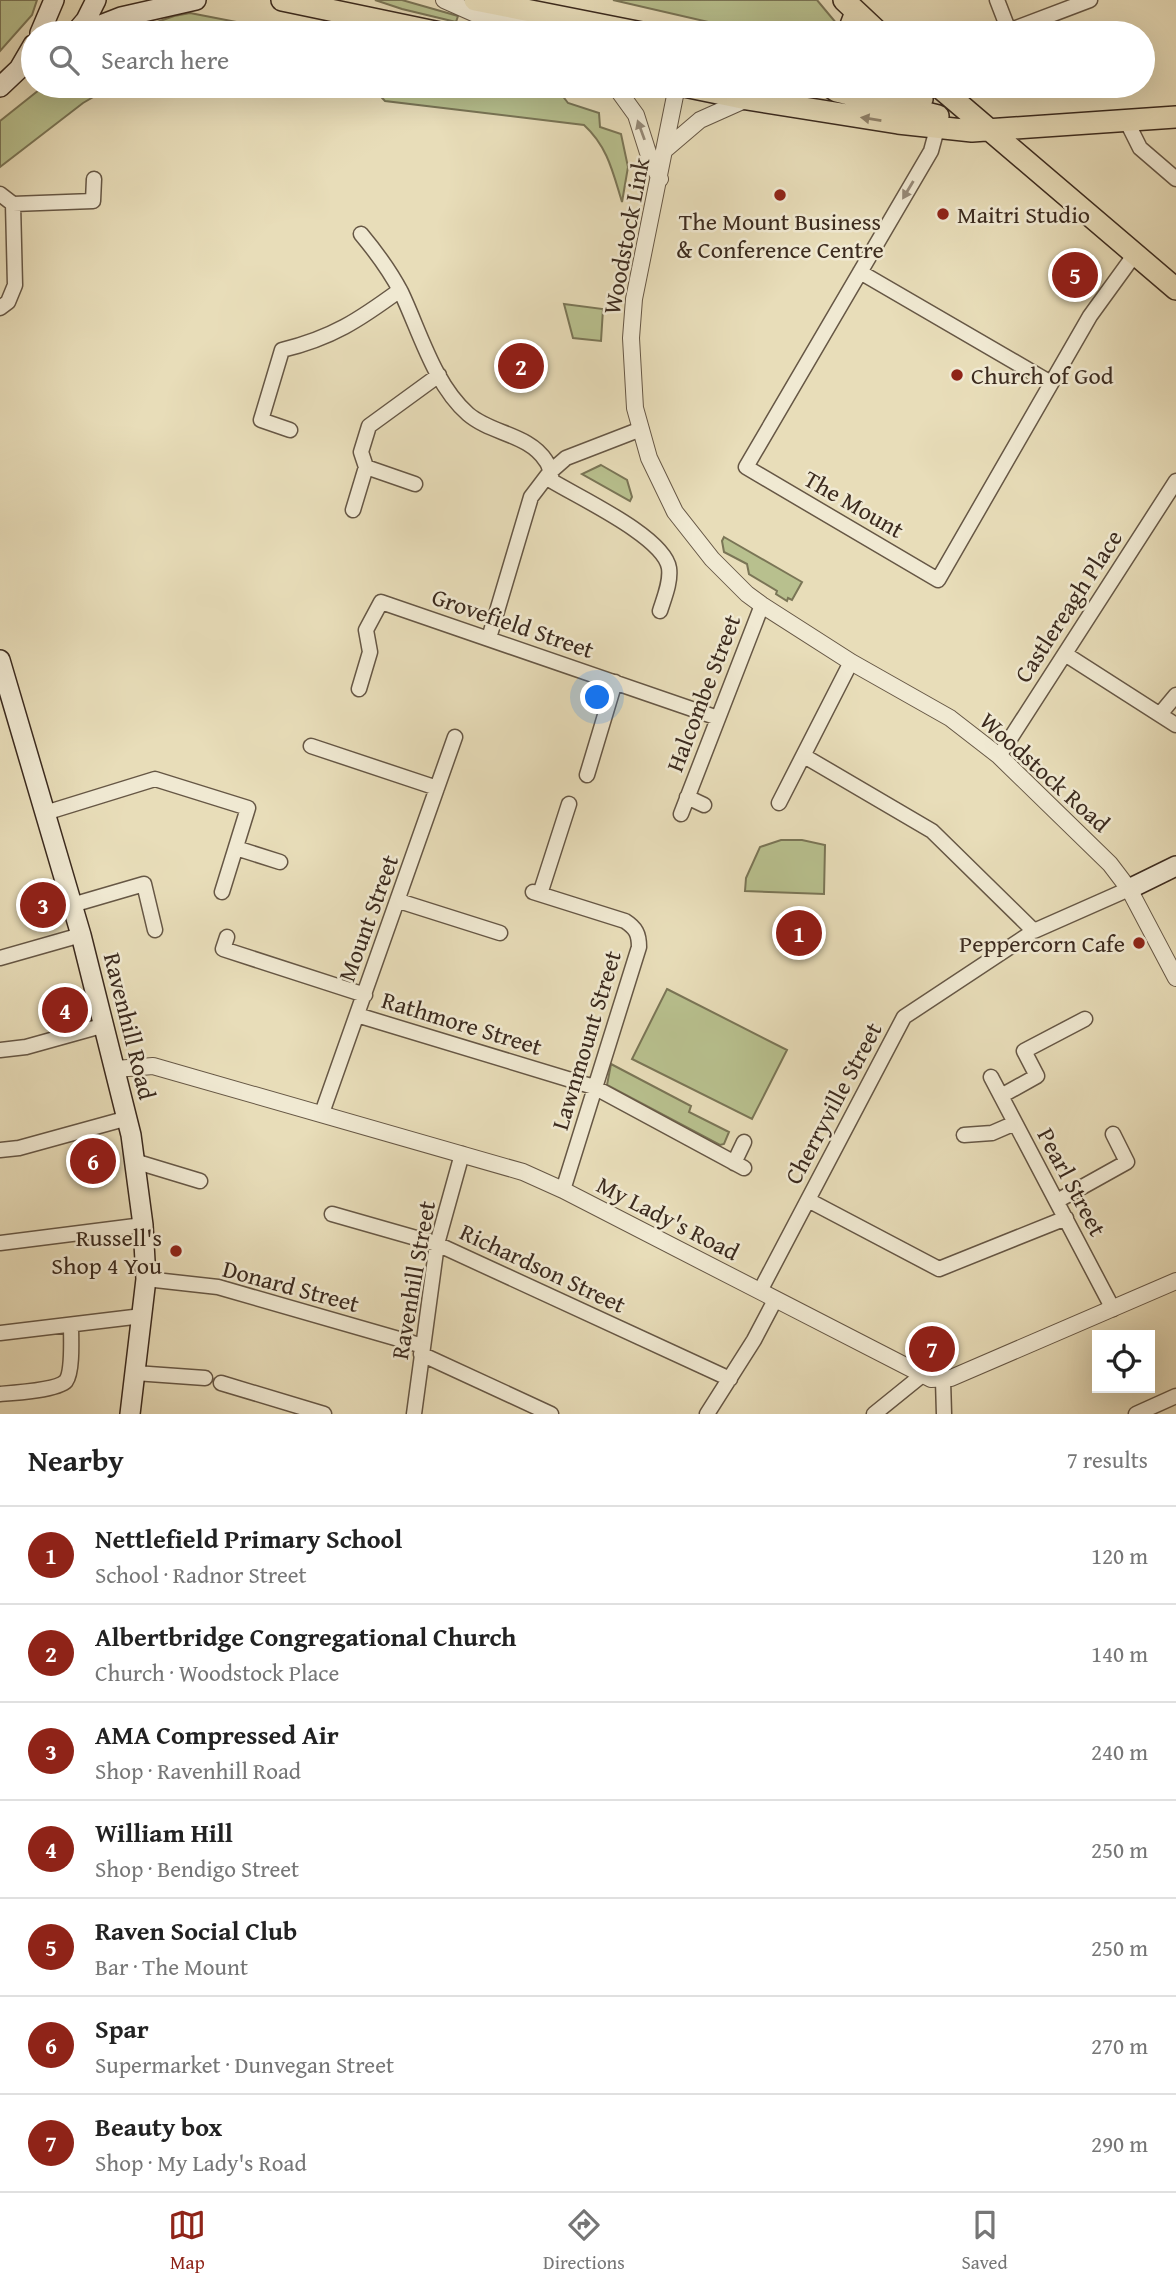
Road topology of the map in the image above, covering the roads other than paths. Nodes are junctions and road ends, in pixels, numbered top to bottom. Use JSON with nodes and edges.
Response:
{"nodes":[{"id":1,"x":54,"y":0,"type":"edge"},
{"id":2,"x":96,"y":0,"type":"edge"},
{"id":3,"x":196,"y":0,"type":"edge"},
{"id":4,"x":283,"y":0,"type":"edge"},
{"id":5,"x":444,"y":0,"type":"edge"},
{"id":6,"x":475,"y":0,"type":"edge"},
{"id":7,"x":997,"y":0,"type":"edge"},
{"id":8,"x":1090,"y":0,"type":"edge"},
{"id":9,"x":850,"y":6,"type":"edge"},
{"id":10,"x":45,"y":21,"type":"edge"},
{"id":11,"x":85,"y":21,"type":"edge"},
{"id":12,"x":110,"y":21,"type":"edge"},
{"id":13,"x":383,"y":21,"type":"edge"},
{"id":14,"x":502,"y":21,"type":"edge"},
{"id":15,"x":581,"y":21,"type":"edge"},
{"id":16,"x":866,"y":21,"type":"edge"},
{"id":17,"x":1003,"y":21,"type":"edge"},
{"id":18,"x":1035,"y":21,"type":"edge"},
{"id":19,"x":21,"y":70,"type":"edge"},
{"id":20,"x":0,"y":87,"type":"edge"},
{"id":21,"x":624,"y":98,"type":"edge"},
{"id":22,"x":675,"y":98,"type":"edge"},
{"id":23,"x":742,"y":98,"type":"edge"},
{"id":24,"x":860,"y":98,"type":"edge"},
{"id":25,"x":919,"y":98,"type":"edge"},
{"id":26,"x":952,"y":98,"type":"edge"},
{"id":27,"x":747,"y":99,"type":"junction"},
{"id":28,"x":968,"y":111,"type":"junction"},
{"id":29,"x":1176,"y":117,"type":"edge"},
{"id":30,"x":1127,"y":121,"type":"junction"},
{"id":31,"x":935,"y":122,"type":"junction"},
{"id":32,"x":1021,"y":128,"type":"junction"},
{"id":33,"x":988,"y":129,"type":"junction"},
{"id":34,"x":666,"y":149,"type":"junction"},
{"id":35,"x":94,"y":179,"type":"dead end"},
{"id":36,"x":660,"y":179,"type":"junction"},
{"id":37,"x":1176,"y":179,"type":"edge"},
{"id":38,"x":0,"y":194,"type":"edge"},
{"id":39,"x":13,"y":204,"type":"junction"},
{"id":40,"x":361,"y":234,"type":"dead end"},
{"id":41,"x":1135,"y":254,"type":"junction"},
{"id":42,"x":860,"y":272,"type":"junction"},
{"id":43,"x":1176,"y":289,"type":"edge"},
{"id":44,"x":400,"y":290,"type":"junction"},
{"id":45,"x":0,"y":309,"type":"edge"},
{"id":46,"x":439,"y":375,"type":"junction"},
{"id":47,"x":1051,"y":383,"type":"junction"},
{"id":48,"x":641,"y":429,"type":"junction"},
{"id":49,"x":290,"y":430,"type":"dead end"},
{"id":50,"x":366,"y":467,"type":"junction"},
{"id":51,"x":550,"y":472,"type":"junction"},
{"id":52,"x":1176,"y":481,"type":"edge"},
{"id":53,"x":415,"y":484,"type":"dead end"},
{"id":54,"x":353,"y":510,"type":"dead end"},
{"id":55,"x":762,"y":605,"type":"junction"},
{"id":56,"x":660,"y":611,"type":"dead end"},
{"id":57,"x":489,"y":638,"type":"junction"},
{"id":58,"x":1065,"y":654,"type":"junction"},
{"id":59,"x":851,"y":662,"type":"junction"},
{"id":60,"x":2,"y":672,"type":"edge"},
{"id":61,"x":615,"y":682,"type":"junction"},
{"id":62,"x":359,"y":689,"type":"dead end"},
{"id":63,"x":1176,"y":695,"type":"edge"},
{"id":64,"x":1161,"y":713,"type":"junction"},
{"id":65,"x":718,"y":718,"type":"junction"},
{"id":66,"x":1176,"y":725,"type":"edge"},
{"id":67,"x":455,"y":737,"type":"dead end"},
{"id":68,"x":311,"y":746,"type":"dead end"},
{"id":69,"x":804,"y":756,"type":"junction"},
{"id":70,"x":999,"y":756,"type":"junction"},
{"id":71,"x":586,"y":775,"type":"dead end"},
{"id":72,"x":437,"y":788,"type":"junction"},
{"id":73,"x":687,"y":797,"type":"junction"},
{"id":74,"x":779,"y":803,"type":"dead end"},
{"id":75,"x":569,"y":804,"type":"dead end"},
{"id":76,"x":704,"y":805,"type":"dead end"},
{"id":77,"x":46,"y":813,"type":"junction"},
{"id":78,"x":681,"y":814,"type":"dead end"},
{"id":79,"x":236,"y":848,"type":"junction"},
{"id":80,"x":280,"y":862,"type":"dead end"},
{"id":81,"x":1176,"y":866,"type":"edge"},
{"id":82,"x":1129,"y":889,"type":"junction"},
{"id":83,"x":222,"y":892,"type":"dead end"},
{"id":84,"x":399,"y":901,"type":"junction"},
{"id":85,"x":72,"y":905,"type":"junction"},
{"id":86,"x":155,"y":930,"type":"dead end"},
{"id":87,"x":1034,"y":932,"type":"junction"},
{"id":88,"x":500,"y":933,"type":"dead end"},
{"id":89,"x":81,"y":935,"type":"junction"},
{"id":90,"x":227,"y":937,"type":"dead end"},
{"id":91,"x":0,"y":958,"type":"edge"},
{"id":92,"x":1176,"y":978,"type":"edge"},
{"id":93,"x":365,"y":995,"type":"junction"},
{"id":94,"x":357,"y":1016,"type":"junction"},
{"id":95,"x":1085,"y":1018,"type":"dead end"},
{"id":96,"x":105,"y":1025,"type":"junction"},
{"id":97,"x":0,"y":1051,"type":"edge"},
{"id":98,"x":116,"y":1069,"type":"junction"},
{"id":99,"x":991,"y":1077,"type":"dead end"},
{"id":100,"x":594,"y":1087,"type":"junction"},
{"id":101,"x":1001,"y":1096,"type":"junction"},
{"id":102,"x":322,"y":1114,"type":"junction"},
{"id":103,"x":128,"y":1118,"type":"junction"},
{"id":104,"x":1015,"y":1123,"type":"junction"},
{"id":105,"x":1113,"y":1134,"type":"dead end"},
{"id":106,"x":964,"y":1135,"type":"dead end"},
{"id":107,"x":744,"y":1142,"type":"dead end"},
{"id":108,"x":0,"y":1150,"type":"edge"},
{"id":109,"x":462,"y":1154,"type":"junction"},
{"id":110,"x":134,"y":1161,"type":"junction"},
{"id":111,"x":200,"y":1181,"type":"dead end"},
{"id":112,"x":563,"y":1190,"type":"junction"},
{"id":113,"x":808,"y":1200,"type":"junction"},
{"id":114,"x":1057,"y":1201,"type":"junction"},
{"id":115,"x":332,"y":1214,"type":"dead end"},
{"id":116,"x":1066,"y":1218,"type":"junction"},
{"id":117,"x":143,"y":1225,"type":"junction"},
{"id":118,"x":0,"y":1243,"type":"edge"},
{"id":119,"x":437,"y":1244,"type":"junction"},
{"id":120,"x":146,"y":1279,"type":"junction"},
{"id":121,"x":1176,"y":1281,"type":"edge"},
{"id":122,"x":760,"y":1291,"type":"junction"},
{"id":123,"x":775,"y":1300,"type":"junction"},
{"id":124,"x":1113,"y":1309,"type":"junction"},
{"id":125,"x":142,"y":1316,"type":"junction"},
{"id":126,"x":71,"y":1325,"type":"junction"},
{"id":127,"x":0,"y":1333,"type":"edge"},
{"id":128,"x":422,"y":1350,"type":"junction"},
{"id":129,"x":135,"y":1373,"type":"junction"},
{"id":130,"x":921,"y":1376,"type":"junction"},
{"id":131,"x":205,"y":1378,"type":"dead end"},
{"id":132,"x":730,"y":1379,"type":"junction"},
{"id":133,"x":943,"y":1380,"type":"junction"},
{"id":134,"x":221,"y":1383,"type":"dead end"},
{"id":135,"x":0,"y":1394,"type":"edge"},
{"id":136,"x":1176,"y":1396,"type":"edge"},
{"id":137,"x":131,"y":1414,"type":"edge"},
{"id":138,"x":321,"y":1414,"type":"edge"},
{"id":139,"x":414,"y":1414,"type":"edge"},
{"id":140,"x":551,"y":1414,"type":"edge"},
{"id":141,"x":707,"y":1414,"type":"edge"},
{"id":142,"x":874,"y":1414,"type":"edge"},
{"id":143,"x":944,"y":1414,"type":"edge"},
{"id":144,"x":1136,"y":1414,"type":"edge"}],
"edges":[{"from":1,"to":10,"type":"main road"},
{"from":2,"to":11,"type":"main road"},
{"from":3,"to":12,"type":"main road"},
{"from":4,"to":13,"type":"main road"},
{"from":5,"to":14,"type":"street"},
{"from":6,"to":15,"type":"main road"},
{"from":7,"to":17,"type":"street"},
{"from":8,"to":18,"type":"street"},
{"from":9,"to":16,"type":"main road"},
{"from":19,"to":20,"type":"main road"},
{"from":36,"to":21,"type":"street","one_way":true},
{"from":22,"to":34,"type":"street","name":"Woodstock Link"},
{"from":23,"to":27,"type":"main road"},
{"from":24,"to":31,"type":"main road"},
{"from":25,"to":28,"type":"main road"},
{"from":26,"to":28,"type":"main road"},
{"from":31,"to":27,"type":"main road","one_way":true},
{"from":27,"to":34,"type":"street"},
{"from":28,"to":32,"type":"main road"},
{"from":28,"to":33,"type":"main road"},
{"from":29,"to":30,"type":"main road"},
{"from":30,"to":32,"type":"main road"},
{"from":30,"to":37,"type":"street"},
{"from":31,"to":33,"type":"main road"},
{"from":31,"to":42,"type":"street","name":"The Mount","one_way":true},
{"from":32,"to":33,"type":"main road"},
{"from":33,"to":41,"type":"main road"},
{"from":34,"to":36,"type":"street","name":"Woodstock Link"},
{"from":35,"to":39,"type":"street"},
{"from":36,"to":48,"type":"street","name":"Woodstock Link"},
{"from":38,"to":39,"type":"street"},
{"from":39,"to":45,"type":"street"},
{"from":40,"to":44,"type":"street"},
{"from":41,"to":43,"type":"main road"},
{"from":41,"to":47,"type":"street","name":"The Mount"},
{"from":42,"to":47,"type":"street"},
{"from":42,"to":47,"type":"street","name":"The Mount"},
{"from":44,"to":46,"type":"street"},
{"from":44,"to":49,"type":"street"},
{"from":46,"to":50,"type":"street"},
{"from":46,"to":51,"type":"street"},
{"from":48,"to":51,"type":"street"},
{"from":48,"to":55,"type":"street","name":"Woodstock Link"},
{"from":50,"to":53,"type":"street"},
{"from":50,"to":54,"type":"street"},
{"from":51,"to":56,"type":"street"},
{"from":51,"to":57,"type":"street"},
{"from":52,"to":58,"type":"street","name":"Castlereagh Place"},
{"from":55,"to":59,"type":"street","name":"Woodstock Road"},
{"from":55,"to":65,"type":"street","name":"Halcombe Street"},
{"from":57,"to":61,"type":"street","name":"Grovefield Street"},
{"from":57,"to":62,"type":"street","name":"Grovefield Street"},
{"from":58,"to":64,"type":"street"},
{"from":58,"to":70,"type":"street","name":"Castlereagh Place"},
{"from":59,"to":69,"type":"street"},
{"from":59,"to":70,"type":"street","name":"Woodstock Road"},
{"from":60,"to":77,"type":"main road","name":"Ravenhill Road"},
{"from":61,"to":65,"type":"street","name":"Grovefield Street"},
{"from":61,"to":71,"type":"street"},
{"from":63,"to":64,"type":"street"},
{"from":64,"to":66,"type":"street"},
{"from":65,"to":73,"type":"street","name":"Halcombe Street"},
{"from":67,"to":72,"type":"street","name":"Mount Street"},
{"from":68,"to":72,"type":"street"},
{"from":69,"to":74,"type":"street"},
{"from":69,"to":87,"type":"street"},
{"from":70,"to":82,"type":"street","name":"Woodstock Road"},
{"from":72,"to":84,"type":"street","name":"Mount Street"},
{"from":73,"to":76,"type":"street","name":"Halcombe Street"},
{"from":73,"to":78,"type":"street","name":"Halcombe Street"},
{"from":75,"to":100,"type":"street","name":"Lawnmount Street"},
{"from":77,"to":79,"type":"street"},
{"from":77,"to":85,"type":"main road","name":"Ravenhill Road"},
{"from":79,"to":80,"type":"street"},
{"from":79,"to":83,"type":"street"},
{"from":81,"to":82,"type":"main road"},
{"from":82,"to":87,"type":"street","name":"Cherryville Street"},
{"from":82,"to":92,"type":"street","name":"Woodstock Road"},
{"from":84,"to":88,"type":"street"},
{"from":84,"to":93,"type":"street","name":"Mount Street"},
{"from":85,"to":86,"type":"street"},
{"from":85,"to":89,"type":"main road","name":"Ravenhill Road"},
{"from":87,"to":113,"type":"street","name":"Cherryville Street"},
{"from":89,"to":91,"type":"street"},
{"from":89,"to":96,"type":"main road","name":"Ravenhill Road"},
{"from":90,"to":93,"type":"street"},
{"from":93,"to":94,"type":"street","name":"Mount Street"},
{"from":94,"to":100,"type":"street","name":"Rathmore Street"},
{"from":94,"to":102,"type":"street","name":"Mount Street"},
{"from":95,"to":101,"type":"street"},
{"from":96,"to":97,"type":"street"},
{"from":96,"to":98,"type":"main road","name":"Ravenhill Road"},
{"from":98,"to":102,"type":"street","name":"My Lady's Road"},
{"from":98,"to":103,"type":"main road","name":"Ravenhill Road"},
{"from":99,"to":101,"type":"street","name":"Pearl Street"},
{"from":100,"to":107,"type":"street","name":"Rathmore Street"},
{"from":100,"to":112,"type":"street","name":"Lawnmount Street"},
{"from":101,"to":104,"type":"street","name":"Pearl Street"},
{"from":102,"to":109,"type":"street","name":"My Lady's Road"},
{"from":103,"to":108,"type":"street"},
{"from":103,"to":110,"type":"main road","name":"Ravenhill Road"},
{"from":104,"to":106,"type":"street"},
{"from":104,"to":114,"type":"street","name":"Pearl Street"},
{"from":105,"to":114,"type":"street"},
{"from":109,"to":112,"type":"street","name":"My Lady's Road"},
{"from":109,"to":119,"type":"street","name":"Ravenhill Street"},
{"from":110,"to":111,"type":"street"},
{"from":110,"to":117,"type":"main road","name":"Ravenhill Road"},
{"from":112,"to":122,"type":"street","name":"My Lady's Road"},
{"from":113,"to":116,"type":"street"},
{"from":113,"to":122,"type":"street","name":"Cherryville Street"},
{"from":114,"to":116,"type":"street","name":"Pearl Street"},
{"from":115,"to":119,"type":"street","name":"Richardson Street"},
{"from":116,"to":124,"type":"street","name":"Pearl Street"},
{"from":117,"to":118,"type":"street"},
{"from":117,"to":120,"type":"main road","name":"Ravenhill Road"},
{"from":119,"to":128,"type":"street","name":"Ravenhill Street"},
{"from":119,"to":132,"type":"street","name":"Richardson Street"},
{"from":120,"to":125,"type":"main road","name":"Ravenhill Road"},
{"from":120,"to":128,"type":"street","name":"Donard Street"},
{"from":121,"to":124,"type":"street"},
{"from":122,"to":123,"type":"street","name":"My Lady's Road"},
{"from":123,"to":130,"type":"street","name":"My Lady's Road"},
{"from":123,"to":132,"type":"street"},
{"from":124,"to":133,"type":"street"},
{"from":125,"to":126,"type":"street"},
{"from":125,"to":129,"type":"main road","name":"Ravenhill Road"},
{"from":126,"to":127,"type":"street"},
{"from":126,"to":135,"type":"street"},
{"from":128,"to":139,"type":"street","name":"Ravenhill Street"},
{"from":128,"to":140,"type":"street","name":"Donard Street"},
{"from":129,"to":131,"type":"street"},
{"from":129,"to":137,"type":"main road","name":"Ravenhill Road"},
{"from":130,"to":133,"type":"street","name":"My Lady's Road"},
{"from":130,"to":142,"type":"street"},
{"from":132,"to":141,"type":"street"},
{"from":133,"to":143,"type":"street"},
{"from":134,"to":138,"type":"street"},
{"from":136,"to":144,"type":"street"}]}
